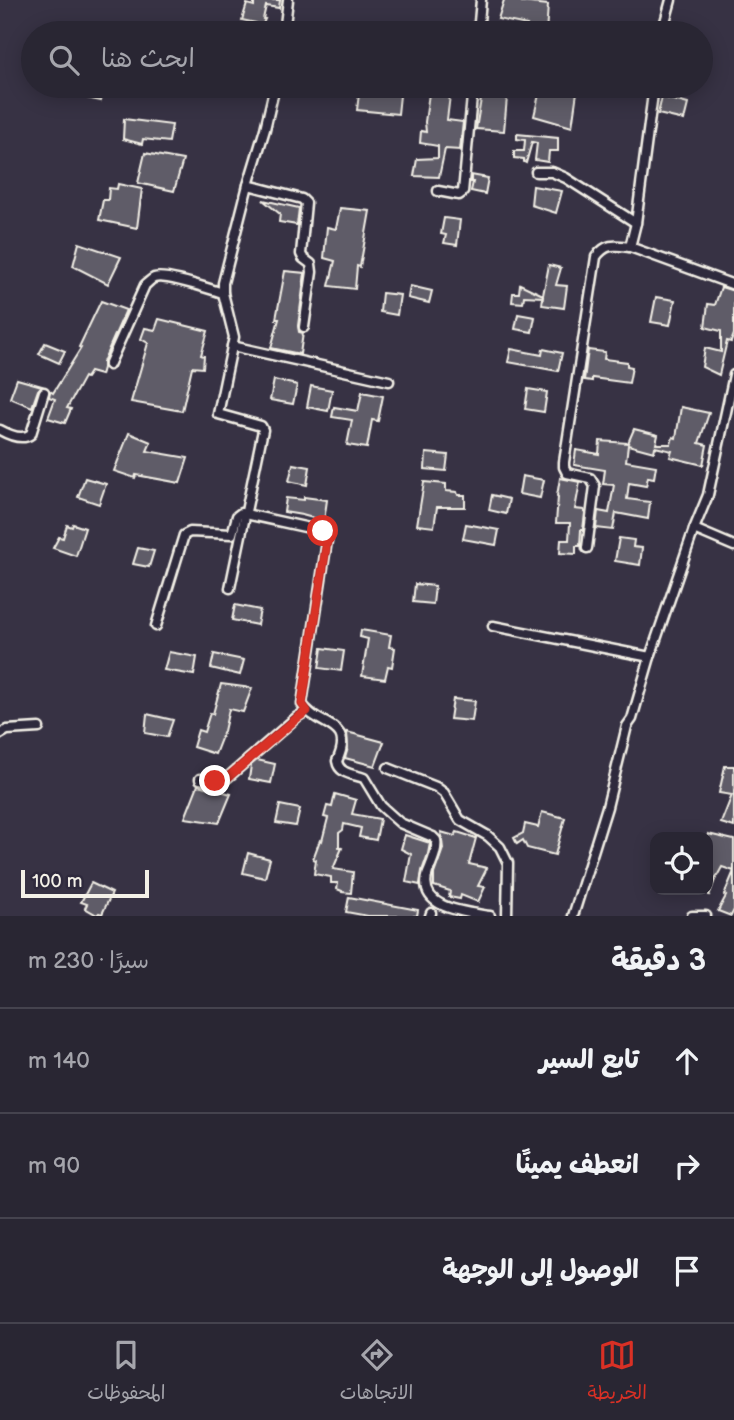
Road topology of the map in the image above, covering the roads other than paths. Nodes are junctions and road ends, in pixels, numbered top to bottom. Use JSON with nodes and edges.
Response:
{"nodes":[{"id":1,"x":288,"y":0,"type":"edge"},
{"id":2,"x":481,"y":0,"type":"edge"},
{"id":3,"x":671,"y":0,"type":"edge"},
{"id":4,"x":285,"y":21,"type":"edge"},
{"id":5,"x":479,"y":21,"type":"edge"},
{"id":6,"x":665,"y":21,"type":"edge"},
{"id":7,"x":272,"y":98,"type":"edge"},
{"id":8,"x":471,"y":98,"type":"edge"},
{"id":9,"x":652,"y":98,"type":"edge"},
{"id":10,"x":536,"y":172,"type":"dead end"},
{"id":11,"x":248,"y":186,"type":"junction"},
{"id":12,"x":438,"y":191,"type":"dead end"},
{"id":13,"x":636,"y":223,"type":"junction"},
{"id":14,"x":630,"y":247,"type":"junction"},
{"id":15,"x":734,"y":285,"type":"edge"},
{"id":16,"x":223,"y":293,"type":"junction"},
{"id":17,"x":304,"y":327,"type":"dead end"},
{"id":18,"x":232,"y":346,"type":"junction"},
{"id":19,"x":109,"y":365,"type":"dead end"},
{"id":20,"x":734,"y":375,"type":"edge"},
{"id":21,"x":389,"y":380,"type":"dead end"},
{"id":22,"x":44,"y":392,"type":"dead end"},
{"id":23,"x":0,"y":430,"type":"edge"},
{"id":24,"x":246,"y":513,"type":"junction"},
{"id":25,"x":694,"y":529,"type":"junction"},
{"id":26,"x":734,"y":546,"type":"edge"},
{"id":27,"x":587,"y":548,"type":"dead end"},
{"id":28,"x":230,"y":588,"type":"dead end"},
{"id":29,"x":156,"y":626,"type":"dead end"},
{"id":30,"x":493,"y":626,"type":"dead end"},
{"id":31,"x":650,"y":657,"type":"junction"},
{"id":32,"x":307,"y":711,"type":"junction"},
{"id":33,"x":39,"y":728,"type":"dead end"},
{"id":34,"x":0,"y":734,"type":"edge"},
{"id":35,"x":388,"y":768,"type":"dead end"},
{"id":36,"x":200,"y":779,"type":"dead end"},
{"id":37,"x":490,"y":916,"type":"edge"},
{"id":38,"x":507,"y":916,"type":"edge"},
{"id":39,"x":573,"y":916,"type":"edge"},
{"id":40,"x":692,"y":916,"type":"edge"},
{"id":41,"x":706,"y":916,"type":"edge"}],
"edges":[{"from":1,"to":4,"type":"street"},
{"from":2,"to":5,"type":"street"},
{"from":3,"to":6,"type":"street"},
{"from":7,"to":11,"type":"street"},
{"from":8,"to":12,"type":"street"},
{"from":9,"to":13,"type":"street"},
{"from":10,"to":13,"type":"street"},
{"from":11,"to":16,"type":"street"},
{"from":11,"to":17,"type":"street"},
{"from":13,"to":14,"type":"street"},
{"from":14,"to":15,"type":"street"},
{"from":14,"to":27,"type":"street"},
{"from":16,"to":18,"type":"street"},
{"from":16,"to":19,"type":"street"},
{"from":18,"to":21,"type":"street"},
{"from":18,"to":24,"type":"street"},
{"from":20,"to":25,"type":"street"},
{"from":22,"to":23,"type":"street"},
{"from":24,"to":28,"type":"street"},
{"from":24,"to":29,"type":"street"},
{"from":24,"to":32,"type":"street"},
{"from":25,"to":26,"type":"street"},
{"from":25,"to":31,"type":"street"},
{"from":30,"to":31,"type":"street"},
{"from":31,"to":39,"type":"street"},
{"from":32,"to":36,"type":"street"},
{"from":32,"to":37,"type":"street"},
{"from":33,"to":34,"type":"street"},
{"from":35,"to":38,"type":"street"},
{"from":40,"to":41,"type":"street"}]}
